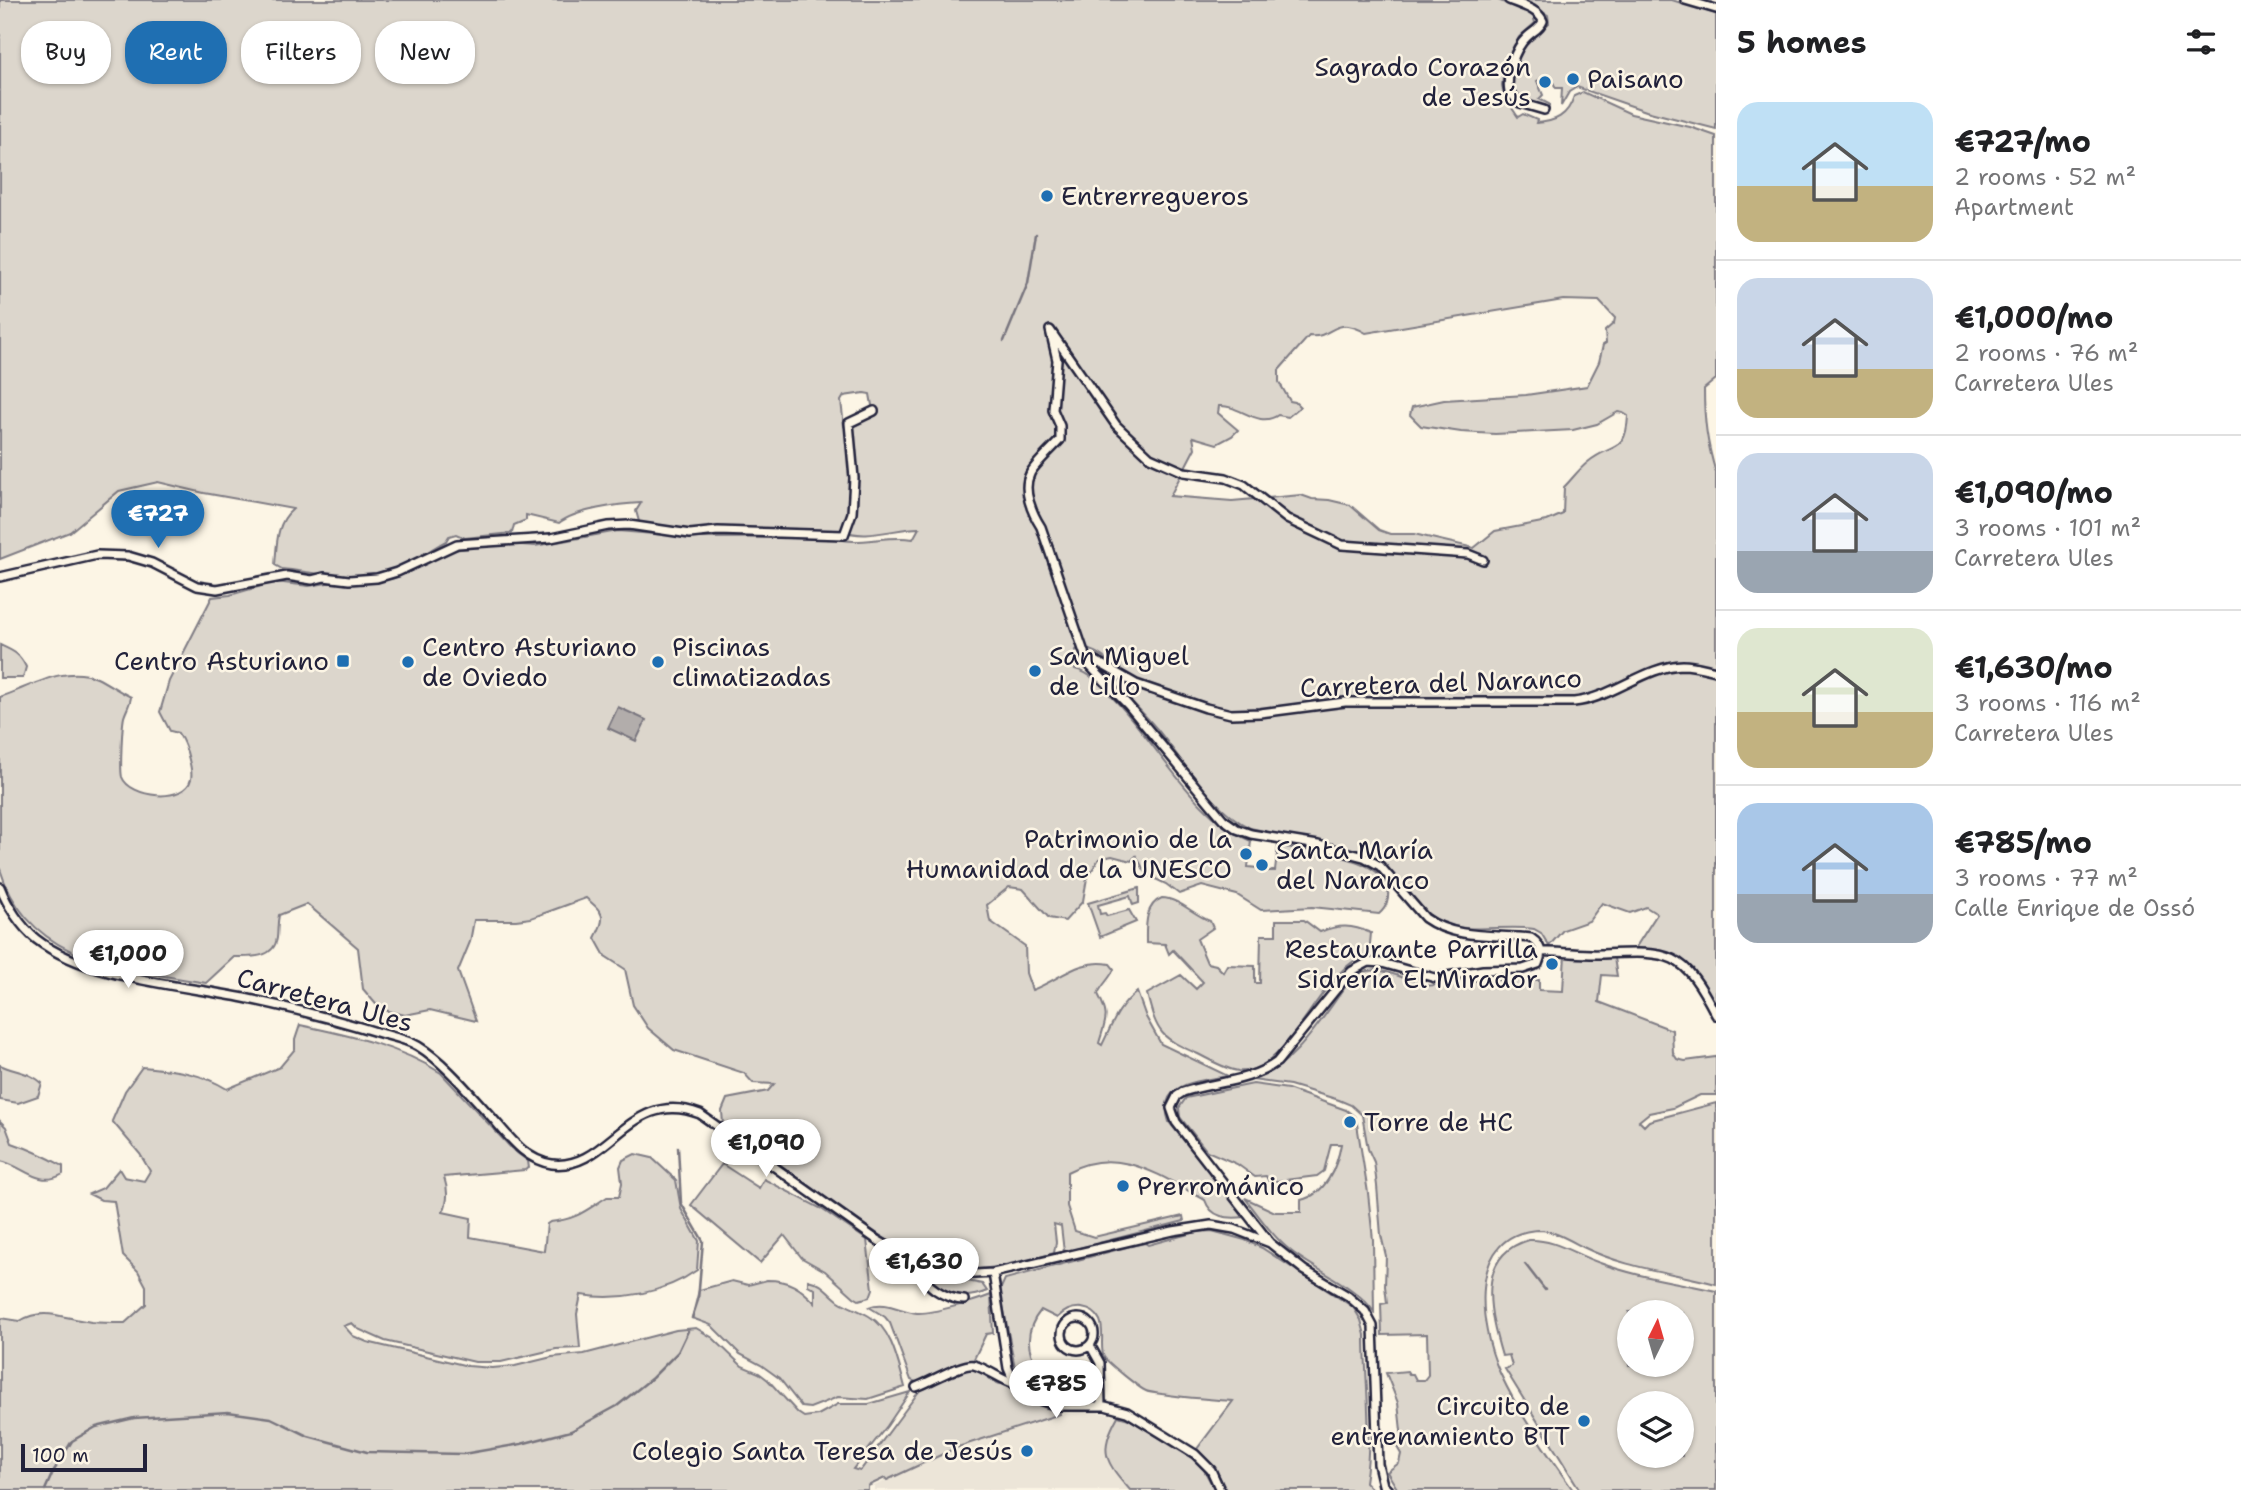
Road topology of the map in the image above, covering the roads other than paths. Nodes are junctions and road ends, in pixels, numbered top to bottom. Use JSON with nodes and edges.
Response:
{"nodes":[{"id":1,"x":1509,"y":0,"type":"edge"},
{"id":2,"x":1685,"y":0,"type":"edge"},
{"id":3,"x":1716,"y":9,"type":"edge"},
{"id":4,"x":1545,"y":110,"type":"dead end"},
{"id":5,"x":874,"y":411,"type":"dead end"},
{"id":6,"x":1483,"y":560,"type":"dead end"},
{"id":7,"x":0,"y":577,"type":"edge"},
{"id":8,"x":1088,"y":661,"type":"junction"},
{"id":9,"x":1716,"y":671,"type":"edge"},
{"id":10,"x":0,"y":887,"type":"edge"},
{"id":11,"x":1542,"y":952,"type":"junction"},
{"id":12,"x":1716,"y":1015,"type":"edge"},
{"id":13,"x":1270,"y":1243,"type":"junction"},
{"id":14,"x":922,"y":1266,"type":"junction"},
{"id":15,"x":993,"y":1273,"type":"junction"},
{"id":16,"x":964,"y":1300,"type":"dead end"},
{"id":17,"x":1090,"y":1345,"type":"junction"},
{"id":18,"x":1015,"y":1384,"type":"junction"},
{"id":19,"x":916,"y":1387,"type":"dead end"},
{"id":20,"x":1101,"y":1406,"type":"junction"},
{"id":21,"x":1383,"y":1488,"type":"edge"},
{"id":22,"x":1220,"y":1490,"type":"edge"}],
"edges":[{"from":1,"to":4,"type":"street"},
{"from":2,"to":3,"type":"street"},
{"from":5,"to":7,"type":"street"},
{"from":6,"to":8,"type":"street"},
{"from":8,"to":9,"type":"street","name":"Carretera del Naranco"},
{"from":8,"to":11,"type":"street"},
{"from":10,"to":14,"type":"street","name":"Carretera Ules"},
{"from":11,"to":12,"type":"street"},
{"from":11,"to":13,"type":"street"},
{"from":13,"to":15,"type":"street","name":"Carretera Ules"},
{"from":13,"to":21,"type":"street"},
{"from":14,"to":15,"type":"street","name":"Carretera Ules"},
{"from":14,"to":16,"type":"street"},
{"from":15,"to":18,"type":"street"},
{"from":17,"to":17,"type":"street"},
{"from":17,"to":20,"type":"street"},
{"from":18,"to":19,"type":"street"},
{"from":18,"to":20,"type":"street"},
{"from":20,"to":22,"type":"street"}]}
